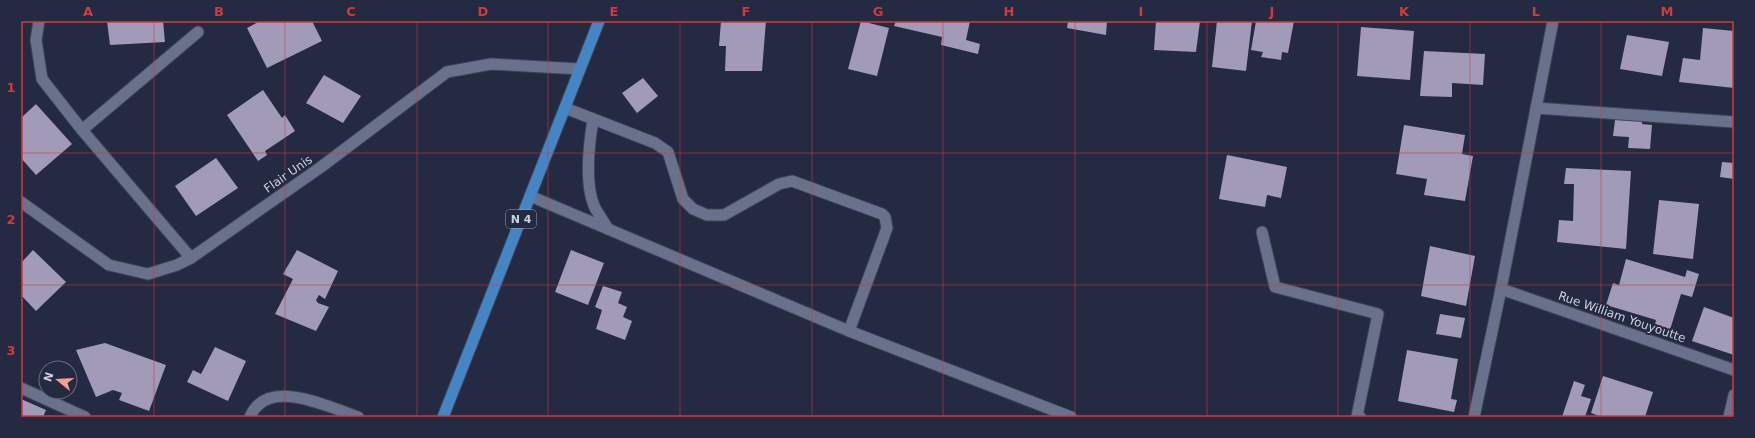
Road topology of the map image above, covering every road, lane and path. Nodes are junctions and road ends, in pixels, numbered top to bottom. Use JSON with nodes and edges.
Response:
{"nodes":[{"id":1,"x":39,"y":21,"type":"edge"},
{"id":2,"x":598,"y":21,"type":"edge"},
{"id":3,"x":1553,"y":21,"type":"edge"},
{"id":4,"x":198,"y":32,"type":"dead end"},
{"id":5,"x":580,"y":69,"type":"junction"},
{"id":6,"x":565,"y":108,"type":"junction"},
{"id":7,"x":1536,"y":108,"type":"junction"},
{"id":8,"x":593,"y":119,"type":"junction"},
{"id":9,"x":1734,"y":122,"type":"edge"},
{"id":10,"x":82,"y":130,"type":"junction"},
{"id":11,"x":530,"y":196,"type":"junction"},
{"id":12,"x":21,"y":202,"type":"edge"},
{"id":13,"x":608,"y":229,"type":"junction"},
{"id":14,"x":1262,"y":232,"type":"dead end"},
{"id":15,"x":191,"y":258,"type":"junction"},
{"id":16,"x":1501,"y":289,"type":"junction"},
{"id":17,"x":849,"y":331,"type":"junction"},
{"id":18,"x":1734,"y":370,"type":"edge"},
{"id":19,"x":21,"y":388,"type":"edge"},
{"id":20,"x":1734,"y":395,"type":"edge"},
{"id":21,"x":85,"y":417,"type":"edge"},
{"id":22,"x":250,"y":417,"type":"edge"},
{"id":23,"x":358,"y":417,"type":"edge"},
{"id":24,"x":443,"y":417,"type":"edge"},
{"id":25,"x":1071,"y":417,"type":"edge"},
{"id":26,"x":1360,"y":417,"type":"edge"},
{"id":27,"x":1474,"y":417,"type":"edge"},
{"id":28,"x":1729,"y":417,"type":"edge"}],
"edges":[{"from":1,"to":10,"type":"street"},
{"from":2,"to":5,"type":"main road","number":"N 4"},
{"from":3,"to":7,"type":"street"},
{"from":4,"to":10,"type":"street"},
{"from":5,"to":6,"type":"main road","number":"N 4"},
{"from":5,"to":15,"type":"street","name":"Flair Unis"},
{"from":6,"to":8,"type":"street"},
{"from":6,"to":11,"type":"main road","number":"N 4"},
{"from":7,"to":9,"type":"street"},
{"from":7,"to":16,"type":"street"},
{"from":8,"to":13,"type":"street"},
{"from":8,"to":17,"type":"street"},
{"from":10,"to":15,"type":"street"},
{"from":11,"to":13,"type":"street"},
{"from":11,"to":24,"type":"main road","number":"N 4"},
{"from":12,"to":15,"type":"street","name":"Flair Unis"},
{"from":13,"to":17,"type":"street"},
{"from":14,"to":26,"type":"street"},
{"from":16,"to":18,"type":"street","name":"Rue William Youyoutte"},
{"from":16,"to":27,"type":"street"},
{"from":17,"to":25,"type":"street"},
{"from":19,"to":21,"type":"street"},
{"from":20,"to":28,"type":"street"},
{"from":22,"to":23,"type":"street"}]}
